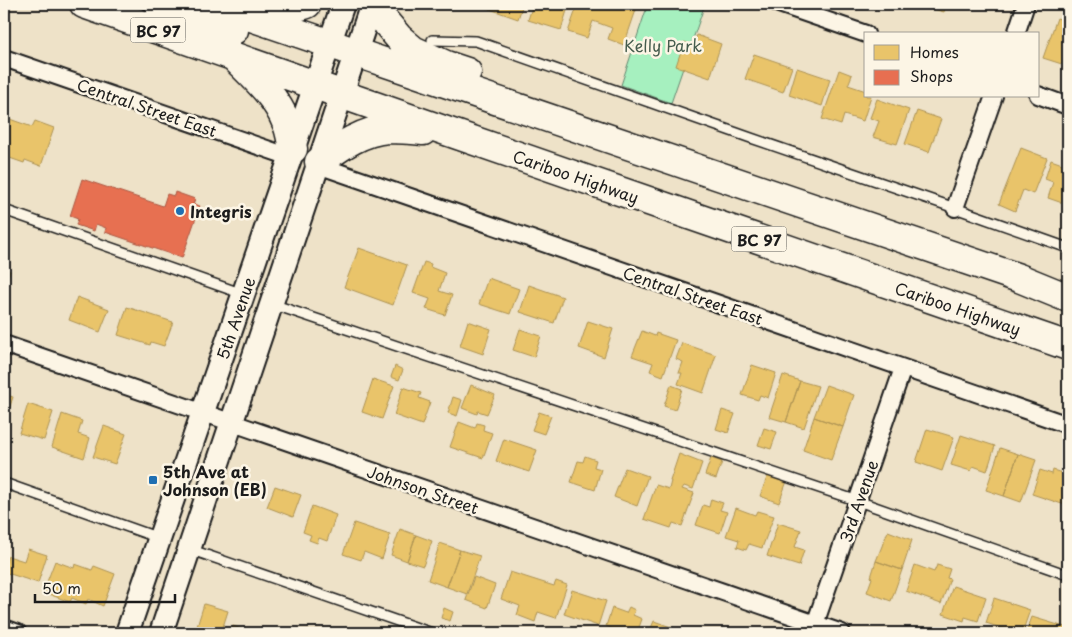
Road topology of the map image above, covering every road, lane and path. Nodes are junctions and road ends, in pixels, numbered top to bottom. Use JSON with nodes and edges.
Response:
{"nodes":[{"id":1,"x":84,"y":4,"type":"edge"},
{"id":2,"x":160,"y":4,"type":"edge"},
{"id":3,"x":213,"y":4,"type":"edge"},
{"id":4,"x":307,"y":4,"type":"edge"},
{"id":5,"x":343,"y":4,"type":"edge"},
{"id":6,"x":779,"y":4,"type":"edge"},
{"id":7,"x":1026,"y":4,"type":"edge"},
{"id":8,"x":372,"y":5,"type":"edge"},
{"id":9,"x":258,"y":19,"type":"junction"},
{"id":10,"x":1017,"y":32,"type":"edge"},
{"id":11,"x":864,"y":33,"type":"edge"},
{"id":12,"x":432,"y":40,"type":"dead end"},
{"id":13,"x":356,"y":53,"type":"junction"},
{"id":14,"x":232,"y":56,"type":"junction"},
{"id":15,"x":4,"y":58,"type":"edge"},
{"id":16,"x":322,"y":63,"type":"junction"},
{"id":17,"x":342,"y":94,"type":"junction"},
{"id":18,"x":1040,"y":96,"type":"edge"},
{"id":19,"x":993,"y":98,"type":"edge"},
{"id":20,"x":1068,"y":106,"type":"edge"},
{"id":21,"x":449,"y":132,"type":"junction"},
{"id":22,"x":291,"y":153,"type":"junction"},
{"id":23,"x":319,"y":164,"type":"junction"},
{"id":24,"x":734,"y":181,"type":"junction"},
{"id":25,"x":955,"y":208,"type":"junction"},
{"id":26,"x":4,"y":210,"type":"edge"},
{"id":27,"x":1068,"y":248,"type":"edge"},
{"id":28,"x":243,"y":294,"type":"junction"},
{"id":29,"x":1068,"y":298,"type":"edge"},
{"id":30,"x":272,"y":304,"type":"junction"},
{"id":31,"x":4,"y":344,"type":"edge"},
{"id":32,"x":1068,"y":346,"type":"edge"},
{"id":33,"x":903,"y":368,"type":"junction"},
{"id":34,"x":202,"y":412,"type":"junction"},
{"id":35,"x":231,"y":423,"type":"junction"},
{"id":36,"x":1068,"y":426,"type":"edge"},
{"id":37,"x":4,"y":483,"type":"edge"},
{"id":38,"x":858,"y":502,"type":"junction"},
{"id":39,"x":159,"y":538,"type":"junction"},
{"id":40,"x":189,"y":549,"type":"junction"},
{"id":41,"x":1068,"y":575,"type":"edge"},
{"id":42,"x":4,"y":628,"type":"edge"},
{"id":43,"x":814,"y":628,"type":"edge"},
{"id":44,"x":18,"y":633,"type":"edge"},
{"id":45,"x":127,"y":633,"type":"edge"},
{"id":46,"x":160,"y":633,"type":"edge"},
{"id":47,"x":432,"y":633,"type":"edge"},
{"id":48,"x":842,"y":633,"type":"edge"}],
"edges":[{"from":1,"to":14,"type":"highway","name":"Cariboo Highway","number":"BC 97"},
{"from":2,"to":16,"type":"highway"},
{"from":3,"to":9,"type":"highway","name":"Cariboo Highway","number":"BC 97"},
{"from":4,"to":9,"type":"highway"},
{"from":5,"to":16,"type":"main road","name":"5th Avenue"},
{"from":6,"to":11,"type":"street"},
{"from":7,"to":10,"type":"street"},
{"from":8,"to":13,"type":"main road","name":"5th Avenue"},
{"from":8,"to":24,"type":"highway"},
{"from":9,"to":16,"type":"highway","name":"Cariboo Highway","number":"BC 97"},
{"from":12,"to":25,"type":"lane"},
{"from":13,"to":16,"type":"highway","name":"Cariboo Highway","number":"BC 97"},
{"from":13,"to":17,"type":"main road","name":"5th Avenue"},
{"from":13,"to":24,"type":"highway","name":"Cariboo Highway","number":"BC 97"},
{"from":14,"to":16,"type":"highway","name":"Cariboo Highway","number":"BC 97"},
{"from":14,"to":22,"type":"highway"},
{"from":15,"to":22,"type":"street","name":"Central Street East"},
{"from":16,"to":17,"type":"highway","name":"Cariboo Highway","number":"BC 97"},
{"from":16,"to":22,"type":"main road","name":"5th Avenue"},
{"from":17,"to":21,"type":"highway","name":"Cariboo Highway","number":"BC 97"},
{"from":17,"to":23,"type":"main road","name":"5th Avenue"},
{"from":18,"to":20,"type":"street"},
{"from":19,"to":25,"type":"street"},
{"from":21,"to":23,"type":"highway"},
{"from":21,"to":32,"type":"highway","name":"Cariboo Highway","number":"BC 97"},
{"from":22,"to":28,"type":"main road","name":"5th Avenue"},
{"from":23,"to":30,"type":"main road","name":"5th Avenue"},
{"from":23,"to":33,"type":"street","name":"Central Street East"},
{"from":24,"to":29,"type":"highway","name":"Cariboo Highway","number":"BC 97"},
{"from":25,"to":27,"type":"lane"},
{"from":26,"to":28,"type":"lane"},
{"from":28,"to":34,"type":"main road","name":"5th Avenue"},
{"from":30,"to":35,"type":"main road","name":"5th Avenue"},
{"from":30,"to":38,"type":"lane"},
{"from":31,"to":34,"type":"street","name":"Johnson Street"},
{"from":33,"to":36,"type":"street","name":"Central Street East"},
{"from":33,"to":38,"type":"street","name":"3rd Avenue"},
{"from":34,"to":35,"type":"street","name":"Johnson Street"},
{"from":34,"to":39,"type":"main road","name":"5th Avenue"},
{"from":35,"to":40,"type":"main road","name":"5th Avenue"},
{"from":35,"to":43,"type":"street","name":"Johnson Street"},
{"from":37,"to":39,"type":"lane"},
{"from":38,"to":41,"type":"lane"},
{"from":38,"to":43,"type":"street","name":"3rd Avenue"},
{"from":39,"to":45,"type":"main road","name":"5th Avenue"},
{"from":40,"to":46,"type":"main road","name":"5th Avenue"},
{"from":40,"to":47,"type":"lane"},
{"from":42,"to":44,"type":"street"},
{"from":43,"to":48,"type":"street","name":"Johnson Street"}]}
